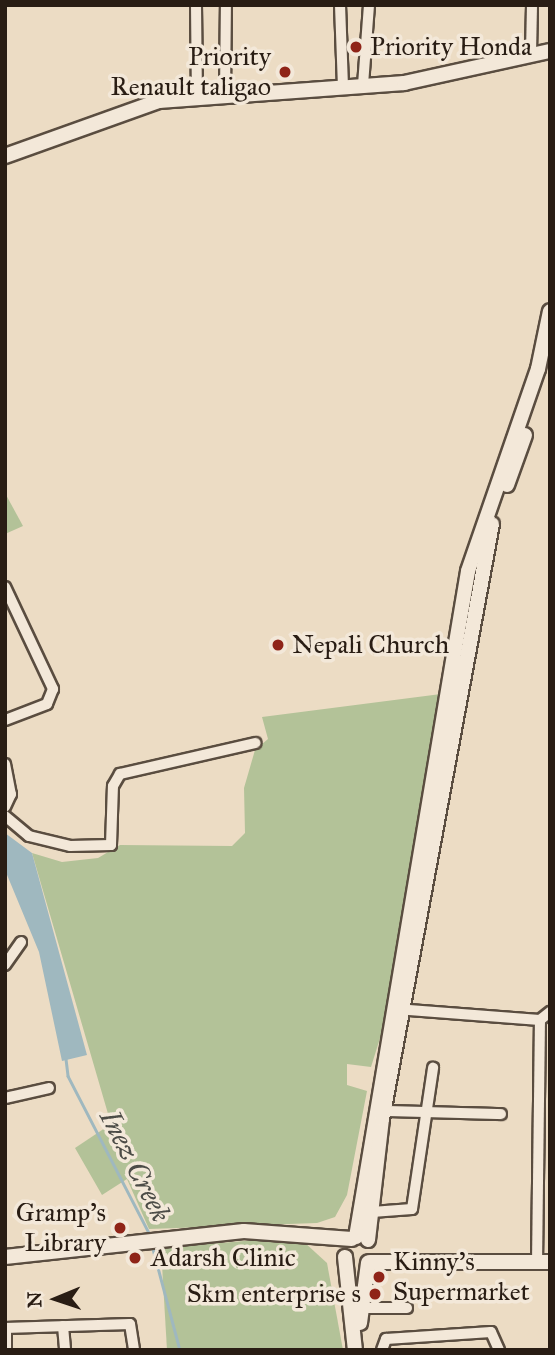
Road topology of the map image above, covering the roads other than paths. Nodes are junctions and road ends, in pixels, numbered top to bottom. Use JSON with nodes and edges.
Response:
{"nodes":[{"id":1,"x":196,"y":5,"type":"edge"},
{"id":2,"x":226,"y":5,"type":"edge"},
{"id":3,"x":340,"y":5,"type":"edge"},
{"id":4,"x":369,"y":5,"type":"edge"},
{"id":5,"x":532,"y":5,"type":"edge"},
{"id":6,"x":550,"y":51,"type":"edge"},
{"id":7,"x":531,"y":53,"type":"junction"},
{"id":8,"x":363,"y":85,"type":"junction"},
{"id":9,"x":342,"y":87,"type":"junction"},
{"id":10,"x":225,"y":94,"type":"junction"},
{"id":11,"x":197,"y":96,"type":"junction"},
{"id":12,"x":5,"y":156,"type":"edge"},
{"id":13,"x":550,"y":311,"type":"edge"},
{"id":14,"x":550,"y":354,"type":"edge"},
{"id":15,"x":5,"y":587,"type":"edge"},
{"id":16,"x":5,"y":720,"type":"edge"},
{"id":17,"x":255,"y":743,"type":"dead end"},
{"id":18,"x":5,"y":764,"type":"edge"},
{"id":19,"x":5,"y":807,"type":"edge"},
{"id":20,"x":5,"y":816,"type":"edge"},
{"id":21,"x":21,"y":942,"type":"dead end"},
{"id":22,"x":5,"y":965,"type":"edge"},
{"id":23,"x":399,"y":1009,"type":"junction"},
{"id":24,"x":550,"y":1012,"type":"edge"},
{"id":25,"x":540,"y":1020,"type":"junction"},
{"id":26,"x":536,"y":1061,"type":"junction"},
{"id":27,"x":550,"y":1063,"type":"edge"},
{"id":28,"x":433,"y":1068,"type":"dead end"},
{"id":29,"x":49,"y":1088,"type":"dead end"},
{"id":30,"x":5,"y":1098,"type":"edge"},
{"id":31,"x":384,"y":1111,"type":"junction"},
{"id":32,"x":424,"y":1114,"type":"junction"},
{"id":33,"x":501,"y":1114,"type":"dead end"},
{"id":34,"x":372,"y":1212,"type":"junction"},
{"id":35,"x":360,"y":1250,"type":"junction"},
{"id":36,"x":5,"y":1257,"type":"edge"},
{"id":37,"x":543,"y":1263,"type":"edge"},
{"id":38,"x":360,"y":1308,"type":"junction"},
{"id":39,"x":407,"y":1308,"type":"dead end"},
{"id":40,"x":63,"y":1326,"type":"junction"},
{"id":41,"x":6,"y":1328,"type":"edge"},
{"id":42,"x":6,"y":1350,"type":"edge"},
{"id":43,"x":65,"y":1350,"type":"edge"},
{"id":44,"x":134,"y":1350,"type":"edge"},
{"id":45,"x":355,"y":1350,"type":"edge"},
{"id":46,"x":363,"y":1350,"type":"edge"},
{"id":47,"x":382,"y":1350,"type":"edge"},
{"id":48,"x":499,"y":1350,"type":"edge"}],
"edges":[{"from":1,"to":11,"type":"street"},
{"from":2,"to":10,"type":"street"},
{"from":3,"to":9,"type":"street"},
{"from":4,"to":8,"type":"street"},
{"from":5,"to":7,"type":"street"},
{"from":6,"to":7,"type":"street"},
{"from":7,"to":8,"type":"street"},
{"from":8,"to":9,"type":"street"},
{"from":9,"to":10,"type":"street"},
{"from":10,"to":11,"type":"street"},
{"from":11,"to":12,"type":"street"},
{"from":13,"to":23,"type":"street"},
{"from":14,"to":23,"type":"street"},
{"from":15,"to":16,"type":"street"},
{"from":17,"to":20,"type":"street"},
{"from":18,"to":19,"type":"street"},
{"from":21,"to":22,"type":"street"},
{"from":23,"to":25,"type":"street"},
{"from":23,"to":31,"type":"street"},
{"from":23,"to":35,"type":"street"},
{"from":24,"to":25,"type":"street"},
{"from":25,"to":26,"type":"street"},
{"from":26,"to":27,"type":"street"},
{"from":26,"to":37,"type":"street"},
{"from":28,"to":32,"type":"street"},
{"from":29,"to":30,"type":"street"},
{"from":31,"to":32,"type":"street"},
{"from":31,"to":34,"type":"street"},
{"from":32,"to":33,"type":"street"},
{"from":32,"to":34,"type":"street"},
{"from":34,"to":35,"type":"street"},
{"from":35,"to":36,"type":"street"},
{"from":35,"to":37,"type":"street"},
{"from":35,"to":38,"type":"street"},
{"from":35,"to":45,"type":"street"},
{"from":38,"to":39,"type":"street"},
{"from":38,"to":46,"type":"street"},
{"from":40,"to":41,"type":"street"},
{"from":40,"to":43,"type":"street"},
{"from":40,"to":44,"type":"street"},
{"from":41,"to":42,"type":"street"},
{"from":47,"to":48,"type":"street"}]}
